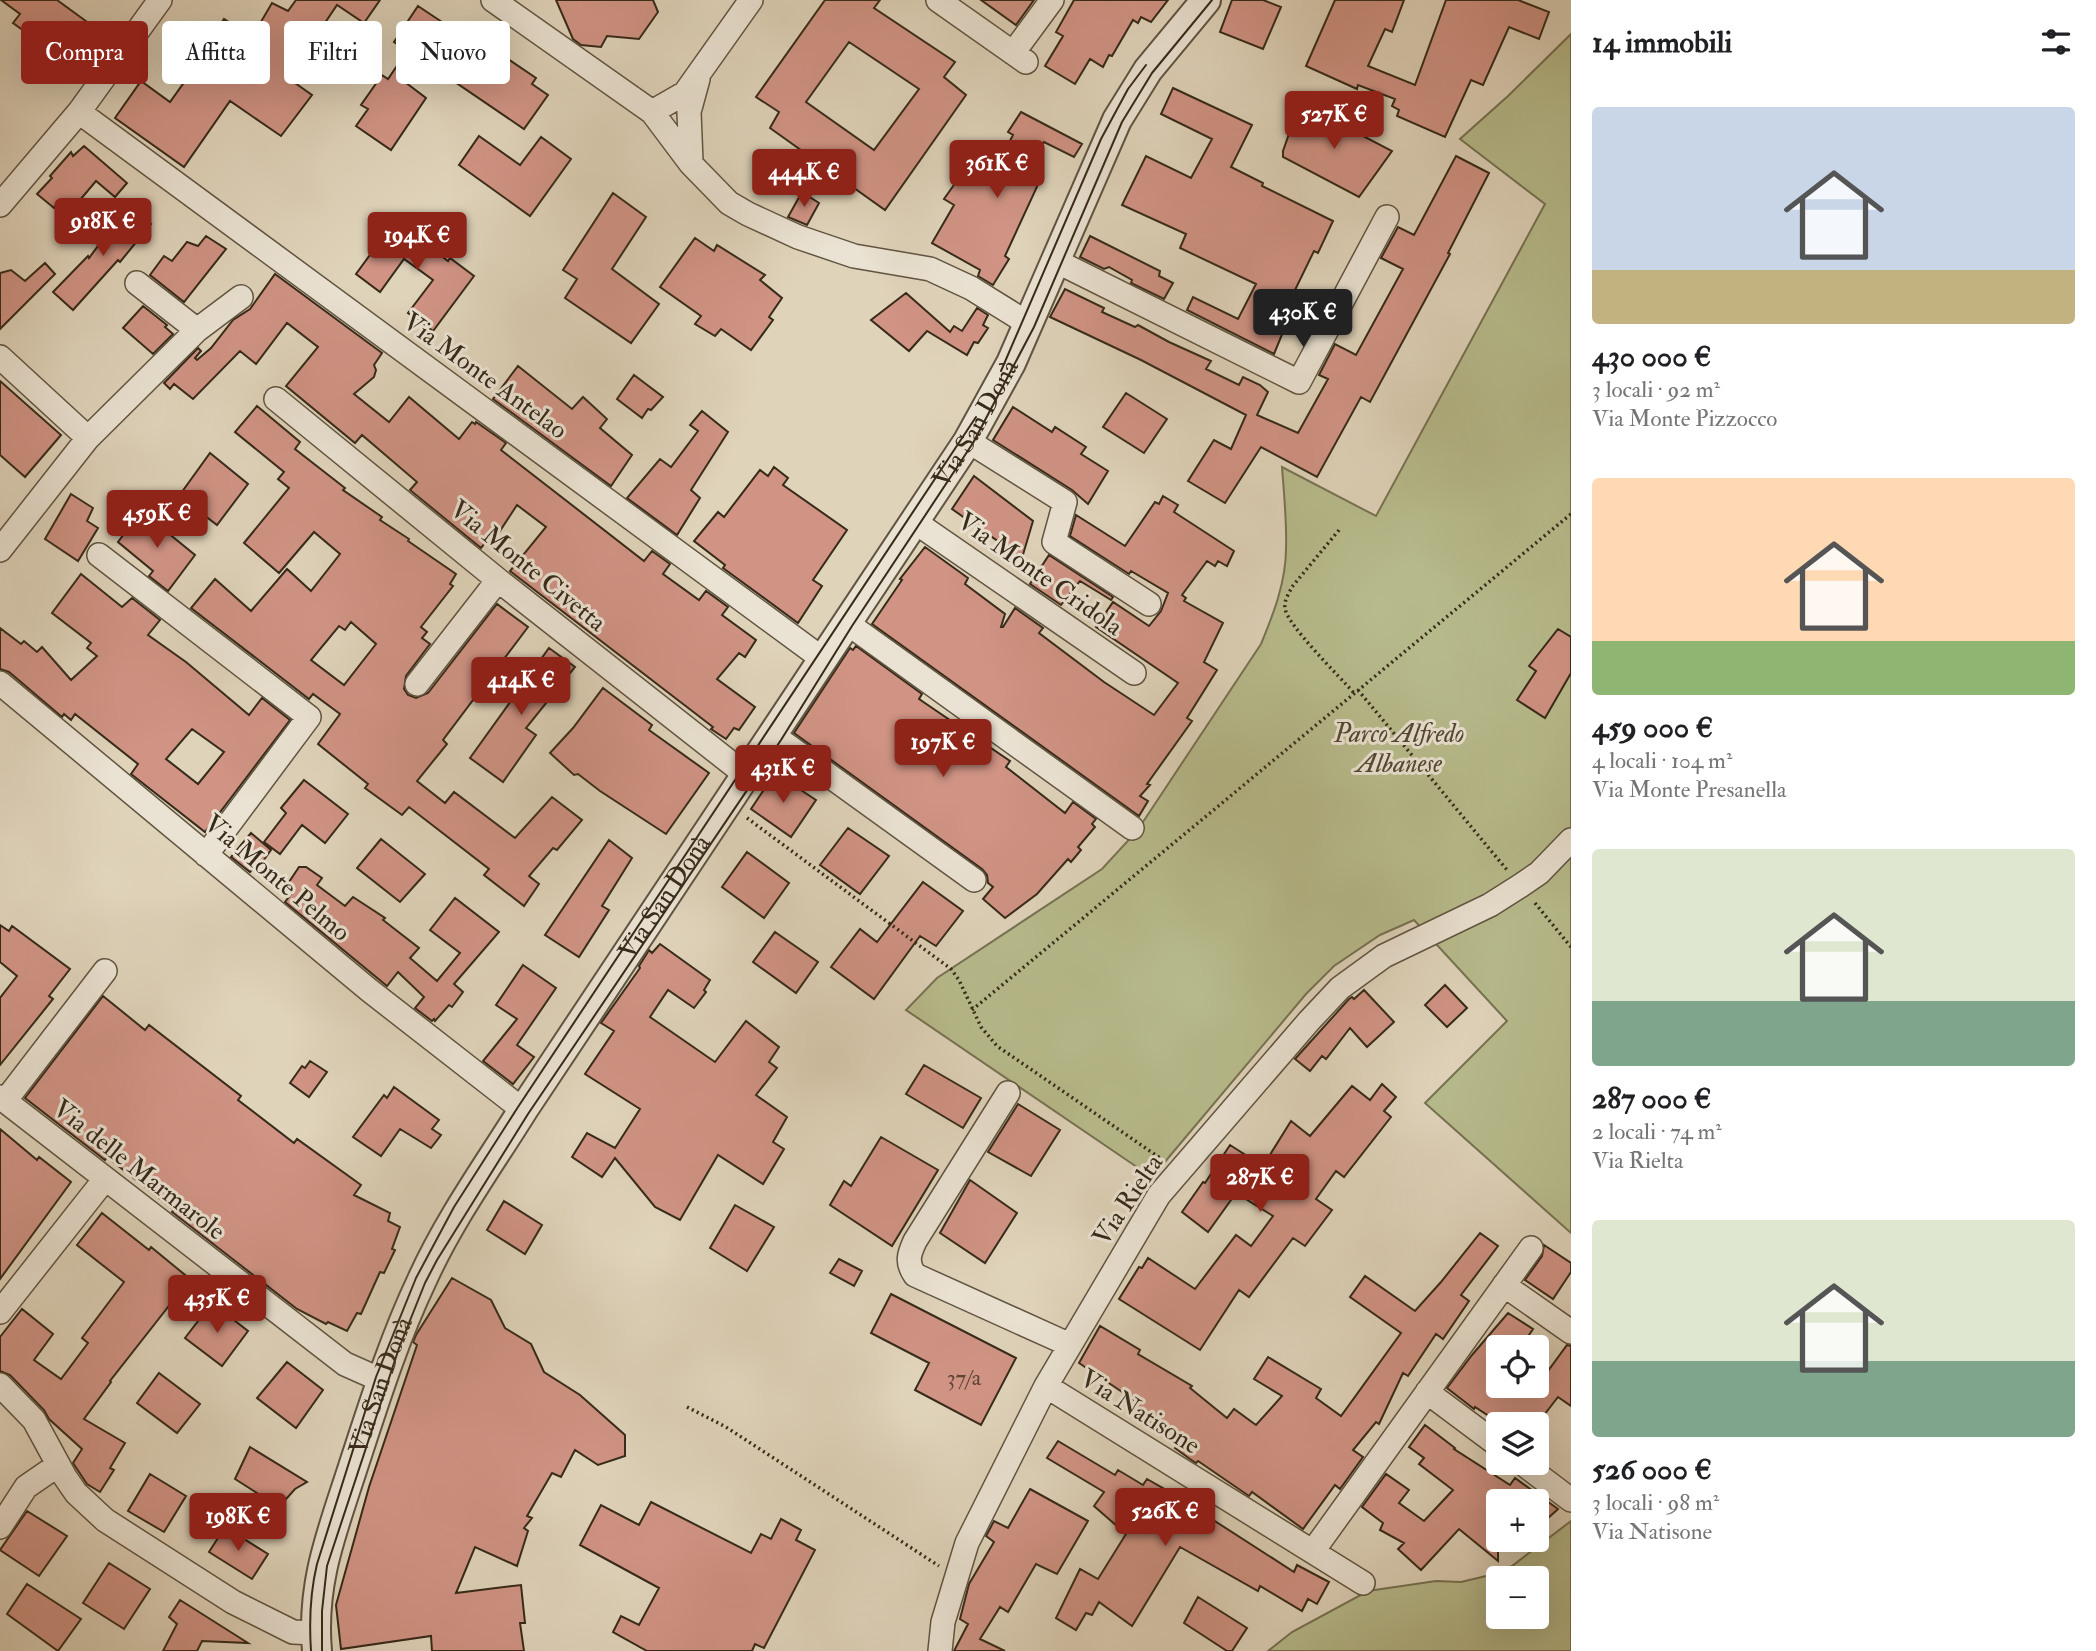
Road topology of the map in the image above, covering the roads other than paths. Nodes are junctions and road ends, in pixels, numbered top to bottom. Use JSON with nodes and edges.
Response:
{"nodes":[{"id":1,"x":160,"y":0,"type":"edge"},
{"id":2,"x":493,"y":0,"type":"edge"},
{"id":3,"x":751,"y":0,"type":"edge"},
{"id":4,"x":938,"y":0,"type":"edge"},
{"id":5,"x":1052,"y":0,"type":"edge"},
{"id":6,"x":1206,"y":0,"type":"edge"},
{"id":7,"x":699,"y":76,"type":"junction"},
{"id":8,"x":79,"y":112,"type":"junction"},
{"id":9,"x":652,"y":112,"type":"junction"},
{"id":10,"x":691,"y":164,"type":"junction"},
{"id":11,"x":0,"y":205,"type":"edge"},
{"id":12,"x":1387,"y":216,"type":"dead end"},
{"id":13,"x":1056,"y":261,"type":"junction"},
{"id":14,"x":137,"y":283,"type":"dead end"},
{"id":15,"x":241,"y":297,"type":"dead end"},
{"id":16,"x":1028,"y":324,"type":"junction"},
{"id":17,"x":197,"y":330,"type":"junction"},
{"id":18,"x":0,"y":358,"type":"edge"},
{"id":19,"x":276,"y":399,"type":"dead end"},
{"id":20,"x":88,"y":438,"type":"junction"},
{"id":21,"x":968,"y":441,"type":"junction"},
{"id":22,"x":915,"y":522,"type":"junction"},
{"id":23,"x":0,"y":550,"type":"edge"},
{"id":24,"x":99,"y":555,"type":"dead end"},
{"id":25,"x":498,"y":580,"type":"junction"},
{"id":26,"x":1149,"y":604,"type":"dead end"},
{"id":27,"x":847,"y":623,"type":"junction"},
{"id":28,"x":824,"y":660,"type":"junction"},
{"id":29,"x":1134,"y":673,"type":"dead end"},
{"id":30,"x":0,"y":683,"type":"edge"},
{"id":31,"x":417,"y":684,"type":"dead end"},
{"id":32,"x":774,"y":735,"type":"junction"},
{"id":33,"x":746,"y":775,"type":"junction"},
{"id":34,"x":1132,"y":828,"type":"dead end"},
{"id":35,"x":1571,"y":840,"type":"edge"},
{"id":36,"x":206,"y":855,"type":"junction"},
{"id":37,"x":974,"y":880,"type":"dead end"},
{"id":38,"x":105,"y":971,"type":"dead end"},
{"id":39,"x":1007,"y":1093,"type":"dead end"},
{"id":40,"x":2,"y":1099,"type":"edge"},
{"id":41,"x":523,"y":1110,"type":"junction"},
{"id":42,"x":104,"y":1179,"type":"junction"},
{"id":43,"x":1531,"y":1248,"type":"dead end"},
{"id":44,"x":1504,"y":1285,"type":"junction"},
{"id":45,"x":0,"y":1312,"type":"edge"},
{"id":46,"x":1571,"y":1332,"type":"edge"},
{"id":47,"x":1070,"y":1345,"type":"junction"},
{"id":48,"x":381,"y":1380,"type":"junction"},
{"id":49,"x":0,"y":1385,"type":"edge"},
{"id":50,"x":1046,"y":1387,"type":"junction"},
{"id":51,"x":1427,"y":1392,"type":"junction"},
{"id":52,"x":1486,"y":1436,"type":"edge"},
{"id":53,"x":58,"y":1465,"type":"junction"},
{"id":54,"x":1538,"y":1475,"type":"edge"},
{"id":55,"x":1571,"y":1500,"type":"edge"},
{"id":56,"x":0,"y":1527,"type":"edge"},
{"id":57,"x":1312,"y":1551,"type":"junction"},
{"id":58,"x":1363,"y":1583,"type":"dead end"},
{"id":59,"x":316,"y":1642,"type":"edge"},
{"id":60,"x":940,"y":1651,"type":"edge"}],
"edges":[{"from":1,"to":8,"type":"street"},
{"from":2,"to":9,"type":"street"},
{"from":3,"to":7,"type":"street"},
{"from":4,"to":5,"type":"street"},
{"from":6,"to":13,"type":"street","name":"Via San Donà"},
{"from":7,"to":9,"type":"street"},
{"from":7,"to":10,"type":"street"},
{"from":8,"to":11,"type":"street"},
{"from":8,"to":28,"type":"street","name":"Via Monte Antelao"},
{"from":9,"to":10,"type":"street"},
{"from":10,"to":16,"type":"street"},
{"from":12,"to":13,"type":"street"},
{"from":13,"to":16,"type":"street","name":"Via San Donà"},
{"from":14,"to":17,"type":"street"},
{"from":15,"to":17,"type":"street"},
{"from":16,"to":21,"type":"street","name":"Via San Donà"},
{"from":17,"to":20,"type":"street"},
{"from":18,"to":20,"type":"street"},
{"from":19,"to":25,"type":"street","name":"Via Monte Civetta"},
{"from":20,"to":23,"type":"street"},
{"from":21,"to":22,"type":"street","name":"Via San Donà"},
{"from":21,"to":26,"type":"street"},
{"from":22,"to":27,"type":"street","name":"Via San Donà"},
{"from":22,"to":29,"type":"street","name":"Via Monte Cridola"},
{"from":24,"to":36,"type":"street"},
{"from":25,"to":31,"type":"street"},
{"from":25,"to":33,"type":"street","name":"Via Monte Civetta"},
{"from":27,"to":28,"type":"street","name":"Via San Donà"},
{"from":27,"to":34,"type":"street"},
{"from":28,"to":32,"type":"street","name":"Via San Donà"},
{"from":30,"to":36,"type":"street","name":"Via Monte Pelmo"},
{"from":32,"to":33,"type":"street","name":"Via San Donà"},
{"from":32,"to":37,"type":"street"},
{"from":33,"to":41,"type":"street","name":"Via San Donà"},
{"from":35,"to":47,"type":"street","name":"Via Rielta"},
{"from":36,"to":41,"type":"street","name":"Via Monte Pelmo"},
{"from":38,"to":40,"type":"street"},
{"from":39,"to":47,"type":"street"},
{"from":40,"to":42,"type":"street","name":"Via delle Marmarole"},
{"from":41,"to":48,"type":"street","name":"Via San Donà"},
{"from":42,"to":45,"type":"street"},
{"from":42,"to":48,"type":"street","name":"Via delle Marmarole"},
{"from":43,"to":44,"type":"street"},
{"from":44,"to":46,"type":"street"},
{"from":44,"to":51,"type":"street"},
{"from":47,"to":50,"type":"street","name":"Via Rielta"},
{"from":48,"to":59,"type":"street","name":"Via San Donà"},
{"from":49,"to":53,"type":"street"},
{"from":50,"to":57,"type":"street","name":"Via Natisone"},
{"from":50,"to":60,"type":"street","name":"Via Rielta"},
{"from":51,"to":52,"type":"street"},
{"from":51,"to":57,"type":"street"},
{"from":53,"to":56,"type":"street"},
{"from":53,"to":59,"type":"street"},
{"from":54,"to":55,"type":"street"},
{"from":57,"to":58,"type":"street","name":"Via Natisone"}]}
